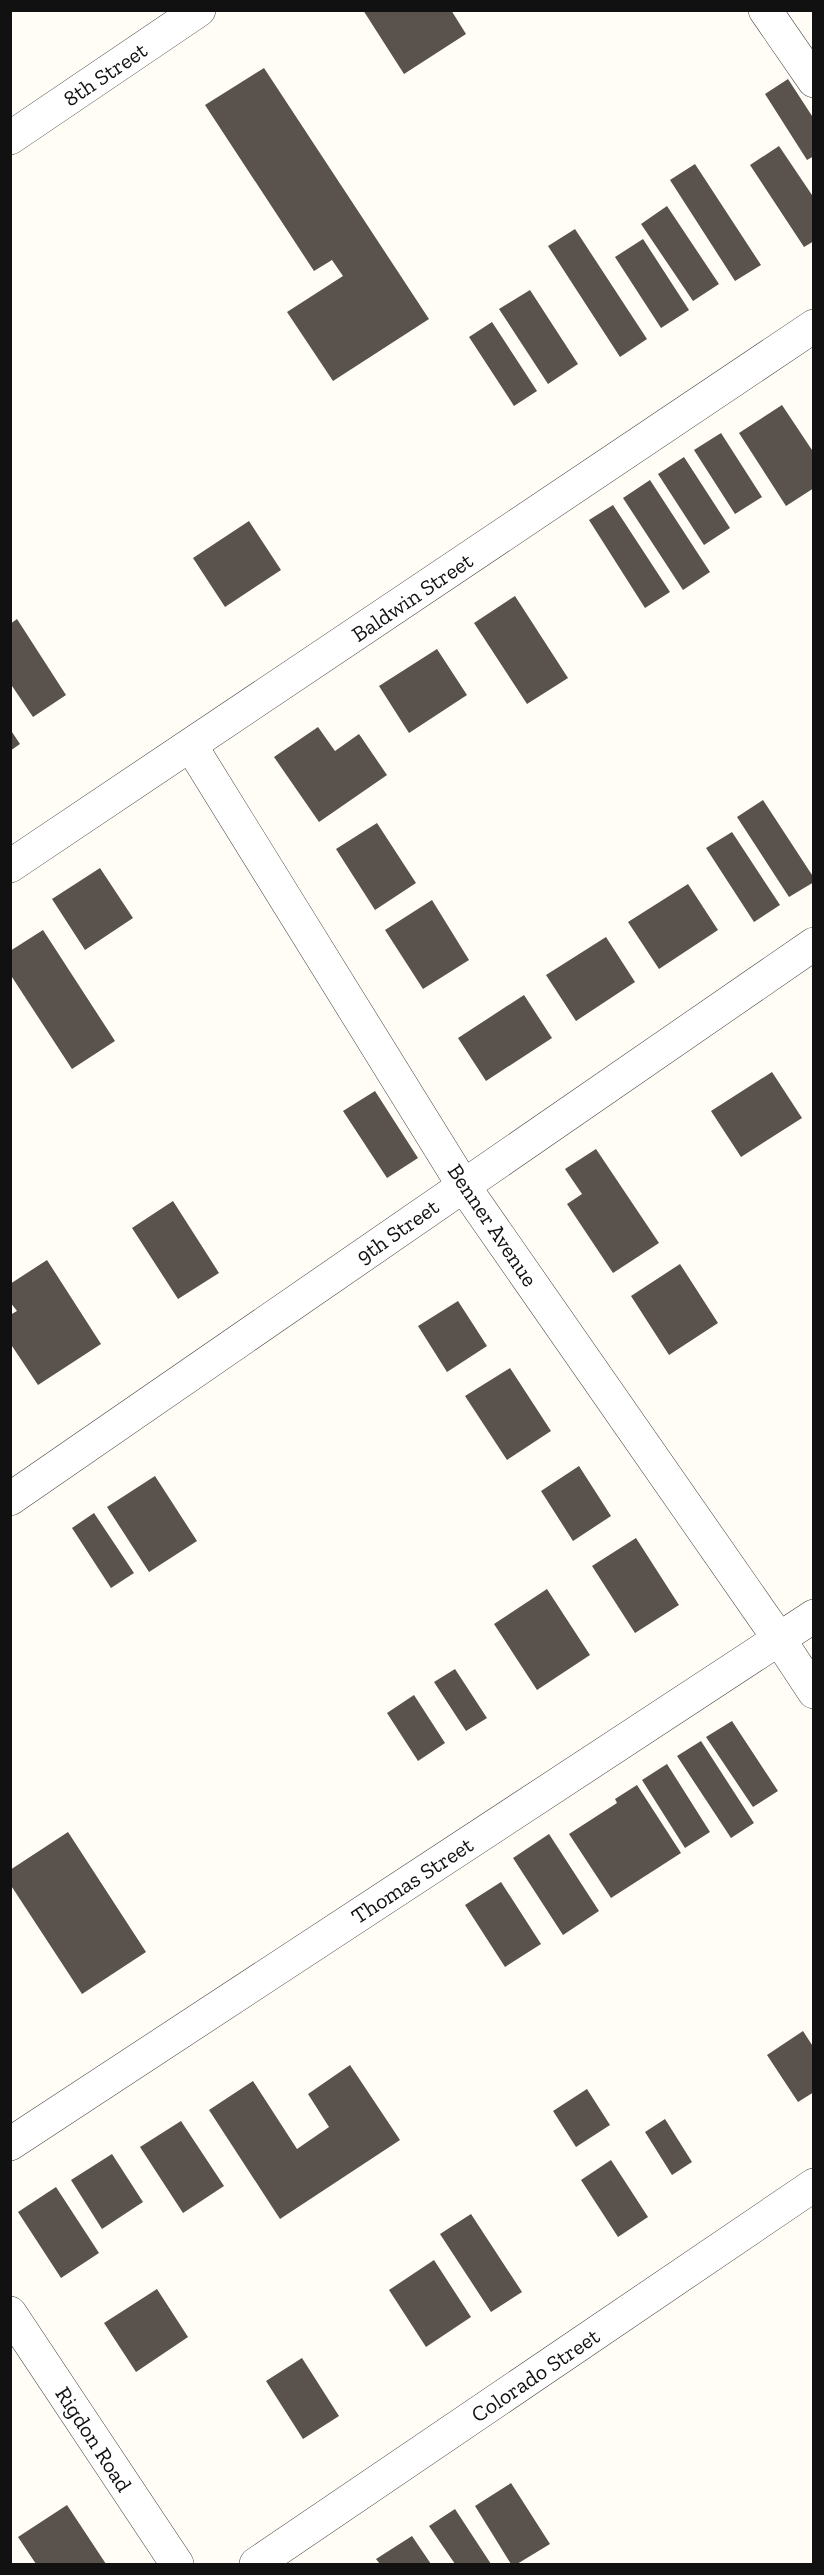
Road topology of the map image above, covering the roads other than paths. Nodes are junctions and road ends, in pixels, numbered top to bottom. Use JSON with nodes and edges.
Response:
{"nodes":[{"id":1,"x":200,"y":10,"type":"edge"},
{"id":2,"x":765,"y":10,"type":"edge"},
{"id":3,"x":813,"y":81,"type":"edge"},
{"id":4,"x":10,"y":138,"type":"edge"},
{"id":5,"x":813,"y":326,"type":"edge"},
{"id":6,"x":191,"y":746,"type":"junction"},
{"id":7,"x":10,"y":866,"type":"edge"},
{"id":8,"x":813,"y":944,"type":"edge"},
{"id":9,"x":463,"y":1185,"type":"junction"},
{"id":10,"x":10,"y":1499,"type":"edge"},
{"id":11,"x":813,"y":1616,"type":"edge"},
{"id":12,"x":779,"y":1639,"type":"junction"},
{"id":13,"x":813,"y":1692,"type":"edge"},
{"id":14,"x":10,"y":2144,"type":"edge"},
{"id":15,"x":813,"y":2185,"type":"edge"},
{"id":16,"x":10,"y":2313,"type":"edge"},
{"id":17,"x":177,"y":2565,"type":"edge"},
{"id":18,"x":256,"y":2565,"type":"edge"}],
"edges":[{"from":1,"to":4,"type":"street","name":"8th Street"},
{"from":2,"to":3,"type":"street"},
{"from":5,"to":6,"type":"street","name":"Baldwin Street"},
{"from":6,"to":7,"type":"street","name":"Baldwin Street"},
{"from":6,"to":9,"type":"street","name":"Benner Avenue"},
{"from":8,"to":9,"type":"street","name":"9th Street"},
{"from":9,"to":10,"type":"street","name":"9th Street"},
{"from":9,"to":12,"type":"street","name":"Benner Avenue"},
{"from":11,"to":12,"type":"street","name":"Thomas Street"},
{"from":12,"to":13,"type":"street","name":"Benner Avenue"},
{"from":12,"to":14,"type":"street","name":"Thomas Street"},
{"from":15,"to":18,"type":"street","name":"Colorado Street"},
{"from":16,"to":17,"type":"street","name":"Rigdon Road"}]}
